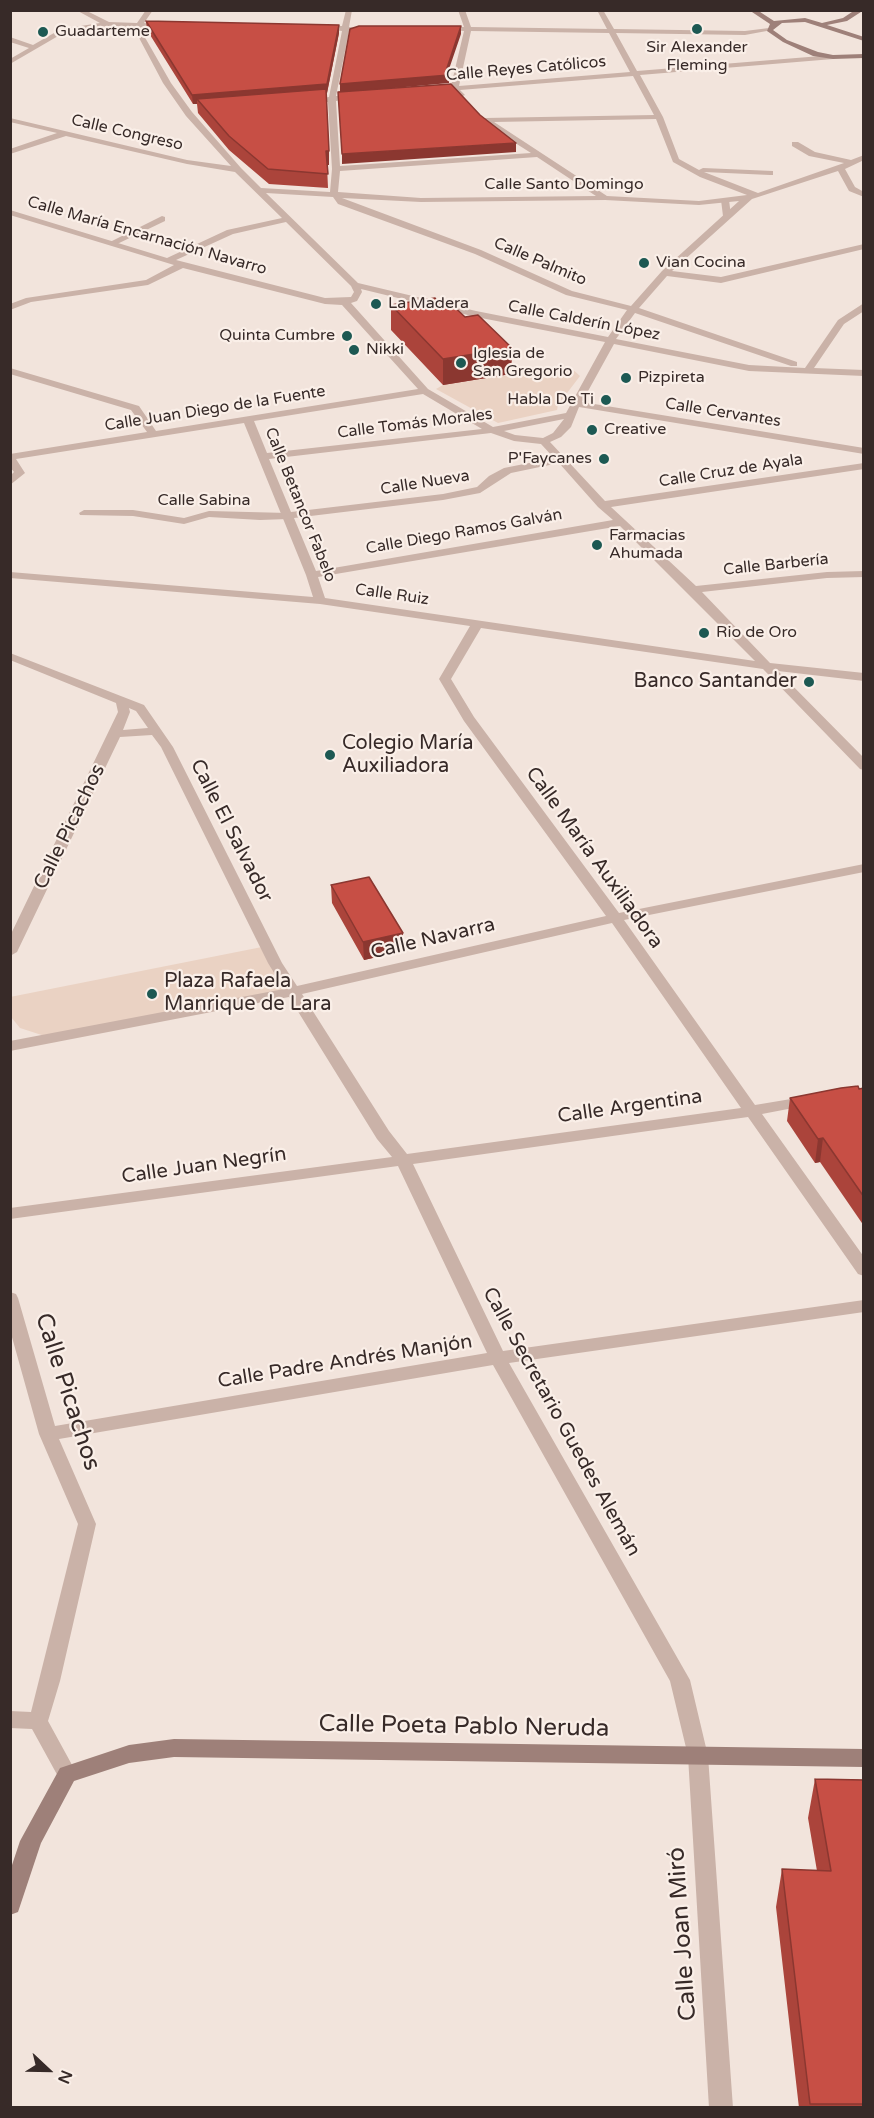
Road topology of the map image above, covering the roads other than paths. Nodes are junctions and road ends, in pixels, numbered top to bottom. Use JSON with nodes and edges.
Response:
{"nodes":[{"id":1,"x":79,"y":10,"type":"edge"},
{"id":2,"x":150,"y":10,"type":"edge"},
{"id":3,"x":349,"y":10,"type":"edge"},
{"id":4,"x":461,"y":10,"type":"edge"},
{"id":5,"x":752,"y":10,"type":"edge"},
{"id":6,"x":860,"y":11,"type":"edge"},
{"id":7,"x":602,"y":12,"type":"dead end"},
{"id":8,"x":783,"y":13,"type":"dead end"},
{"id":9,"x":797,"y":20,"type":"junction"},
{"id":10,"x":817,"y":23,"type":"junction"},
{"id":11,"x":108,"y":24,"type":"junction"},
{"id":12,"x":140,"y":24,"type":"junction"},
{"id":13,"x":180,"y":27,"type":"edge"},
{"id":14,"x":771,"y":27,"type":"junction"},
{"id":15,"x":309,"y":28,"type":"edge"},
{"id":16,"x":344,"y":28,"type":"junction"},
{"id":17,"x":374,"y":29,"type":"edge"},
{"id":18,"x":433,"y":29,"type":"edge"},
{"id":19,"x":468,"y":30,"type":"junction"},
{"id":20,"x":611,"y":32,"type":"junction"},
{"id":21,"x":863,"y":37,"type":"edge"},
{"id":22,"x":10,"y":39,"type":"edge"},
{"id":23,"x":33,"y":47,"type":"junction"},
{"id":24,"x":833,"y":57,"type":"junction"},
{"id":25,"x":862,"y":57,"type":"edge"},
{"id":26,"x":10,"y":62,"type":"edge"},
{"id":27,"x":635,"y":74,"type":"junction"},
{"id":28,"x":455,"y":89,"type":"junction"},
{"id":29,"x":422,"y":91,"type":"edge"},
{"id":30,"x":366,"y":96,"type":"edge"},
{"id":31,"x":332,"y":99,"type":"junction"},
{"id":32,"x":297,"y":101,"type":"edge"},
{"id":33,"x":470,"y":104,"type":"edge"},
{"id":34,"x":196,"y":108,"type":"edge"},
{"id":35,"x":186,"y":109,"type":"junction"},
{"id":36,"x":478,"y":112,"type":"edge"},
{"id":37,"x":659,"y":117,"type":"junction"},
{"id":38,"x":10,"y":120,"type":"edge"},
{"id":39,"x":485,"y":120,"type":"junction"},
{"id":40,"x":63,"y":134,"type":"junction"},
{"id":41,"x":795,"y":144,"type":"dead end"},
{"id":42,"x":10,"y":152,"type":"edge"},
{"id":43,"x":537,"y":155,"type":"junction"},
{"id":44,"x":864,"y":157,"type":"edge"},
{"id":45,"x":853,"y":163,"type":"junction"},
{"id":46,"x":840,"y":168,"type":"junction"},
{"id":47,"x":862,"y":168,"type":"edge"},
{"id":48,"x":336,"y":169,"type":"junction"},
{"id":49,"x":238,"y":170,"type":"junction"},
{"id":50,"x":693,"y":170,"type":"junction"},
{"id":51,"x":770,"y":172,"type":"dead end"},
{"id":52,"x":258,"y":190,"type":"junction"},
{"id":53,"x":334,"y":194,"type":"junction"},
{"id":54,"x":864,"y":195,"type":"edge"},
{"id":55,"x":755,"y":196,"type":"junction"},
{"id":56,"x":604,"y":198,"type":"junction"},
{"id":57,"x":725,"y":200,"type":"junction"},
{"id":58,"x":10,"y":212,"type":"edge"},
{"id":59,"x":727,"y":216,"type":"junction"},
{"id":60,"x":162,"y":219,"type":"dead end"},
{"id":61,"x":288,"y":219,"type":"junction"},
{"id":62,"x":112,"y":243,"type":"junction"},
{"id":63,"x":864,"y":246,"type":"edge"},
{"id":64,"x":167,"y":261,"type":"junction"},
{"id":65,"x":182,"y":265,"type":"junction"},
{"id":66,"x":665,"y":273,"type":"junction"},
{"id":67,"x":355,"y":285,"type":"junction"},
{"id":68,"x":345,"y":302,"type":"junction"},
{"id":69,"x":864,"y":306,"type":"edge"},
{"id":70,"x":10,"y":307,"type":"edge"},
{"id":71,"x":633,"y":309,"type":"junction"},
{"id":72,"x":612,"y":342,"type":"junction"},
{"id":73,"x":809,"y":369,"type":"junction"},
{"id":74,"x":10,"y":371,"type":"edge"},
{"id":75,"x":864,"y":373,"type":"edge"},
{"id":76,"x":425,"y":391,"type":"junction"},
{"id":77,"x":577,"y":404,"type":"junction"},
{"id":78,"x":570,"y":415,"type":"junction"},
{"id":79,"x":248,"y":420,"type":"junction"},
{"id":80,"x":491,"y":429,"type":"junction"},
{"id":81,"x":153,"y":434,"type":"junction"},
{"id":82,"x":540,"y":441,"type":"junction"},
{"id":83,"x":864,"y":452,"type":"edge"},
{"id":84,"x":10,"y":457,"type":"edge"},
{"id":85,"x":263,"y":457,"type":"junction"},
{"id":86,"x":560,"y":460,"type":"junction"},
{"id":87,"x":864,"y":466,"type":"edge"},
{"id":88,"x":10,"y":482,"type":"edge"},
{"id":89,"x":602,"y":505,"type":"junction"},
{"id":90,"x":84,"y":513,"type":"dead end"},
{"id":91,"x":288,"y":516,"type":"junction"},
{"id":92,"x":622,"y":522,"type":"junction"},
{"id":93,"x":10,"y":574,"type":"edge"},
{"id":94,"x":864,"y":574,"type":"edge"},
{"id":95,"x":312,"y":575,"type":"junction"},
{"id":96,"x":693,"y":590,"type":"junction"},
{"id":97,"x":320,"y":602,"type":"junction"},
{"id":98,"x":477,"y":624,"type":"junction"},
{"id":99,"x":10,"y":656,"type":"edge"},
{"id":100,"x":768,"y":666,"type":"junction"},
{"id":101,"x":864,"y":677,"type":"edge"},
{"id":102,"x":121,"y":700,"type":"junction"},
{"id":103,"x":156,"y":731,"type":"junction"},
{"id":104,"x":115,"y":734,"type":"junction"},
{"id":105,"x":864,"y":766,"type":"edge"},
{"id":106,"x":864,"y":868,"type":"edge"},
{"id":107,"x":615,"y":918,"type":"junction"},
{"id":108,"x":10,"y":952,"type":"edge"},
{"id":109,"x":293,"y":992,"type":"junction"},
{"id":110,"x":10,"y":1046,"type":"edge"},
{"id":111,"x":822,"y":1099,"type":"edge"},
{"id":112,"x":749,"y":1110,"type":"junction"},
{"id":113,"x":403,"y":1160,"type":"junction"},
{"id":114,"x":10,"y":1214,"type":"edge"},
{"id":115,"x":864,"y":1270,"type":"edge"},
{"id":116,"x":10,"y":1298,"type":"edge"},
{"id":117,"x":864,"y":1306,"type":"edge"},
{"id":118,"x":498,"y":1358,"type":"junction"},
{"id":119,"x":48,"y":1434,"type":"junction"},
{"id":120,"x":10,"y":1719,"type":"edge"},
{"id":121,"x":38,"y":1721,"type":"junction"},
{"id":122,"x":698,"y":1756,"type":"junction"},
{"id":123,"x":864,"y":1758,"type":"edge"},
{"id":124,"x":67,"y":1773,"type":"junction"},
{"id":125,"x":10,"y":1905,"type":"edge"},
{"id":126,"x":722,"y":2108,"type":"edge"}],
"edges":[{"from":1,"to":11,"type":"street"},
{"from":2,"to":12,"type":"street"},
{"from":3,"to":16,"type":"street"},
{"from":4,"to":19,"type":"street"},
{"from":5,"to":14,"type":"street"},
{"from":6,"to":10,"type":"street"},
{"from":7,"to":20,"type":"street"},
{"from":8,"to":9,"type":"street"},
{"from":9,"to":10,"type":"street"},
{"from":9,"to":14,"type":"street"},
{"from":10,"to":21,"type":"street"},
{"from":11,"to":12,"type":"street"},
{"from":11,"to":23,"type":"street"},
{"from":12,"to":13,"type":"street"},
{"from":12,"to":35,"type":"street"},
{"from":14,"to":20,"type":"street"},
{"from":14,"to":24,"type":"street"},
{"from":15,"to":16,"type":"street"},
{"from":16,"to":17,"type":"street"},
{"from":16,"to":31,"type":"street"},
{"from":18,"to":19,"type":"street"},
{"from":19,"to":20,"type":"street"},
{"from":19,"to":28,"type":"street"},
{"from":20,"to":27,"type":"street"},
{"from":22,"to":23,"type":"street"},
{"from":23,"to":26,"type":"street"},
{"from":24,"to":25,"type":"street"},
{"from":24,"to":27,"type":"street","name":"Calle Reyes Católicos"},
{"from":27,"to":28,"type":"street","name":"Calle Reyes Católicos"},
{"from":27,"to":37,"type":"street"},
{"from":28,"to":29,"type":"street","name":"Calle Reyes Católicos"},
{"from":28,"to":33,"type":"street"},
{"from":30,"to":31,"type":"street"},
{"from":31,"to":32,"type":"street"},
{"from":31,"to":48,"type":"street"},
{"from":34,"to":35,"type":"street"},
{"from":35,"to":49,"type":"street"},
{"from":36,"to":39,"type":"street"},
{"from":37,"to":39,"type":"street"},
{"from":37,"to":50,"type":"street"},
{"from":38,"to":40,"type":"street","name":"Calle Congreso"},
{"from":39,"to":43,"type":"street"},
{"from":40,"to":42,"type":"street"},
{"from":40,"to":49,"type":"street","name":"Calle Congreso"},
{"from":41,"to":45,"type":"street"},
{"from":43,"to":48,"type":"street"},
{"from":43,"to":56,"type":"street"},
{"from":44,"to":45,"type":"street","name":"Calle Santo Domingo"},
{"from":45,"to":46,"type":"street","name":"Calle Santo Domingo"},
{"from":45,"to":47,"type":"street"},
{"from":46,"to":54,"type":"street"},
{"from":46,"to":55,"type":"street","name":"Calle Santo Domingo"},
{"from":48,"to":53,"type":"street"},
{"from":49,"to":52,"type":"street"},
{"from":50,"to":51,"type":"street"},
{"from":50,"to":55,"type":"street"},
{"from":52,"to":53,"type":"street","name":"Calle Santo Domingo"},
{"from":52,"to":61,"type":"street"},
{"from":53,"to":56,"type":"street","name":"Calle Santo Domingo"},
{"from":53,"to":71,"type":"street","name":"Calle Palmito"},
{"from":55,"to":57,"type":"street","name":"Calle Santo Domingo"},
{"from":55,"to":59,"type":"street"},
{"from":56,"to":57,"type":"street","name":"Calle Santo Domingo"},
{"from":57,"to":59,"type":"street"},
{"from":58,"to":62,"type":"street","name":"Calle María Encarnación Navarro"},
{"from":59,"to":66,"type":"street"},
{"from":60,"to":62,"type":"street"},
{"from":61,"to":64,"type":"street"},
{"from":61,"to":67,"type":"street"},
{"from":62,"to":64,"type":"street","name":"Calle María Encarnación Navarro"},
{"from":63,"to":66,"type":"street"},
{"from":64,"to":65,"type":"street","name":"Calle María Encarnación Navarro"},
{"from":65,"to":68,"type":"street","name":"Calle María Encarnación Navarro"},
{"from":65,"to":70,"type":"street"},
{"from":66,"to":71,"type":"street"},
{"from":67,"to":68,"type":"street"},
{"from":67,"to":72,"type":"street","name":"Calle Calderín López"},
{"from":68,"to":76,"type":"street"},
{"from":69,"to":73,"type":"street"},
{"from":71,"to":72,"type":"street"},
{"from":71,"to":73,"type":"street","name":"Calle Palmito"},
{"from":72,"to":73,"type":"street","name":"Calle Calderín López"},
{"from":72,"to":77,"type":"street"},
{"from":73,"to":75,"type":"street"},
{"from":74,"to":81,"type":"street"},
{"from":76,"to":79,"type":"street","name":"Calle Juan Diego de la Fuente"},
{"from":76,"to":80,"type":"street"},
{"from":77,"to":78,"type":"street"},
{"from":77,"to":83,"type":"street","name":"Calle Cervantes"},
{"from":78,"to":80,"type":"street","name":"Calle Tomás Morales"},
{"from":78,"to":82,"type":"street"},
{"from":79,"to":81,"type":"street","name":"Calle Juan Diego de la Fuente"},
{"from":79,"to":85,"type":"street","name":"Calle Betancor Fabelo"},
{"from":80,"to":82,"type":"street"},
{"from":80,"to":85,"type":"street","name":"Calle Tomás Morales"},
{"from":81,"to":84,"type":"street","name":"Calle Juan Diego de la Fuente"},
{"from":82,"to":86,"type":"street"},
{"from":84,"to":88,"type":"street"},
{"from":85,"to":91,"type":"street","name":"Calle Betancor Fabelo"},
{"from":86,"to":89,"type":"street"},
{"from":86,"to":91,"type":"street","name":"Calle Nueva"},
{"from":87,"to":89,"type":"street","name":"Calle Cruz de Ayala"},
{"from":89,"to":92,"type":"street"},
{"from":90,"to":91,"type":"street","name":"Calle Sabina"},
{"from":91,"to":95,"type":"street","name":"Calle Betancor Fabelo"},
{"from":92,"to":95,"type":"street","name":"Calle Diego Ramos Galván"},
{"from":92,"to":96,"type":"street"},
{"from":93,"to":97,"type":"street","name":"Calle Ruiz"},
{"from":94,"to":96,"type":"street","name":"Calle Barbería"},
{"from":95,"to":97,"type":"street","name":"Calle Betancor Fabelo"},
{"from":96,"to":100,"type":"street"},
{"from":97,"to":98,"type":"street","name":"Calle Ruiz"},
{"from":98,"to":100,"type":"street","name":"Calle Ruiz"},
{"from":98,"to":107,"type":"street","name":"Calle María Auxiliadora"},
{"from":99,"to":102,"type":"street","name":"Calle El Salvador"},
{"from":100,"to":101,"type":"street","name":"Calle Ruiz"},
{"from":100,"to":105,"type":"street"},
{"from":102,"to":103,"type":"street","name":"Calle El Salvador"},
{"from":102,"to":104,"type":"street","name":"Calle Picachos"},
{"from":103,"to":104,"type":"street"},
{"from":103,"to":109,"type":"street","name":"Calle El Salvador"},
{"from":104,"to":108,"type":"street","name":"Calle Picachos"},
{"from":106,"to":107,"type":"street","name":"Calle Navarra"},
{"from":107,"to":109,"type":"street","name":"Calle Navarra"},
{"from":107,"to":112,"type":"street","name":"Calle María Auxiliadora"},
{"from":109,"to":110,"type":"street","name":"Calle Navarra"},
{"from":109,"to":113,"type":"street","name":"Calle Secretario Guedes Alemán"},
{"from":111,"to":112,"type":"street","name":"Calle Argentina"},
{"from":112,"to":113,"type":"street","name":"Calle Argentina"},
{"from":112,"to":115,"type":"street","name":"Calle María Auxiliadora"},
{"from":113,"to":114,"type":"street","name":"Calle Juan Negrín"},
{"from":113,"to":118,"type":"street","name":"Calle Secretario Guedes Alemán"},
{"from":116,"to":119,"type":"street","name":"Calle Picachos"},
{"from":117,"to":118,"type":"street","name":"Calle Padre Andrés Manjón"},
{"from":118,"to":119,"type":"street","name":"Calle Padre Andrés Manjón"},
{"from":118,"to":122,"type":"street","name":"Calle Secretario Guedes Alemán"},
{"from":119,"to":121,"type":"street","name":"Calle Picachos"},
{"from":120,"to":121,"type":"street"},
{"from":121,"to":124,"type":"street"},
{"from":122,"to":123,"type":"street","name":"Calle Poeta Pablo Neruda"},
{"from":122,"to":124,"type":"street","name":"Calle Poeta Pablo Neruda"},
{"from":122,"to":126,"type":"street","name":"Calle Joan Miró"},
{"from":124,"to":125,"type":"street"}]}
